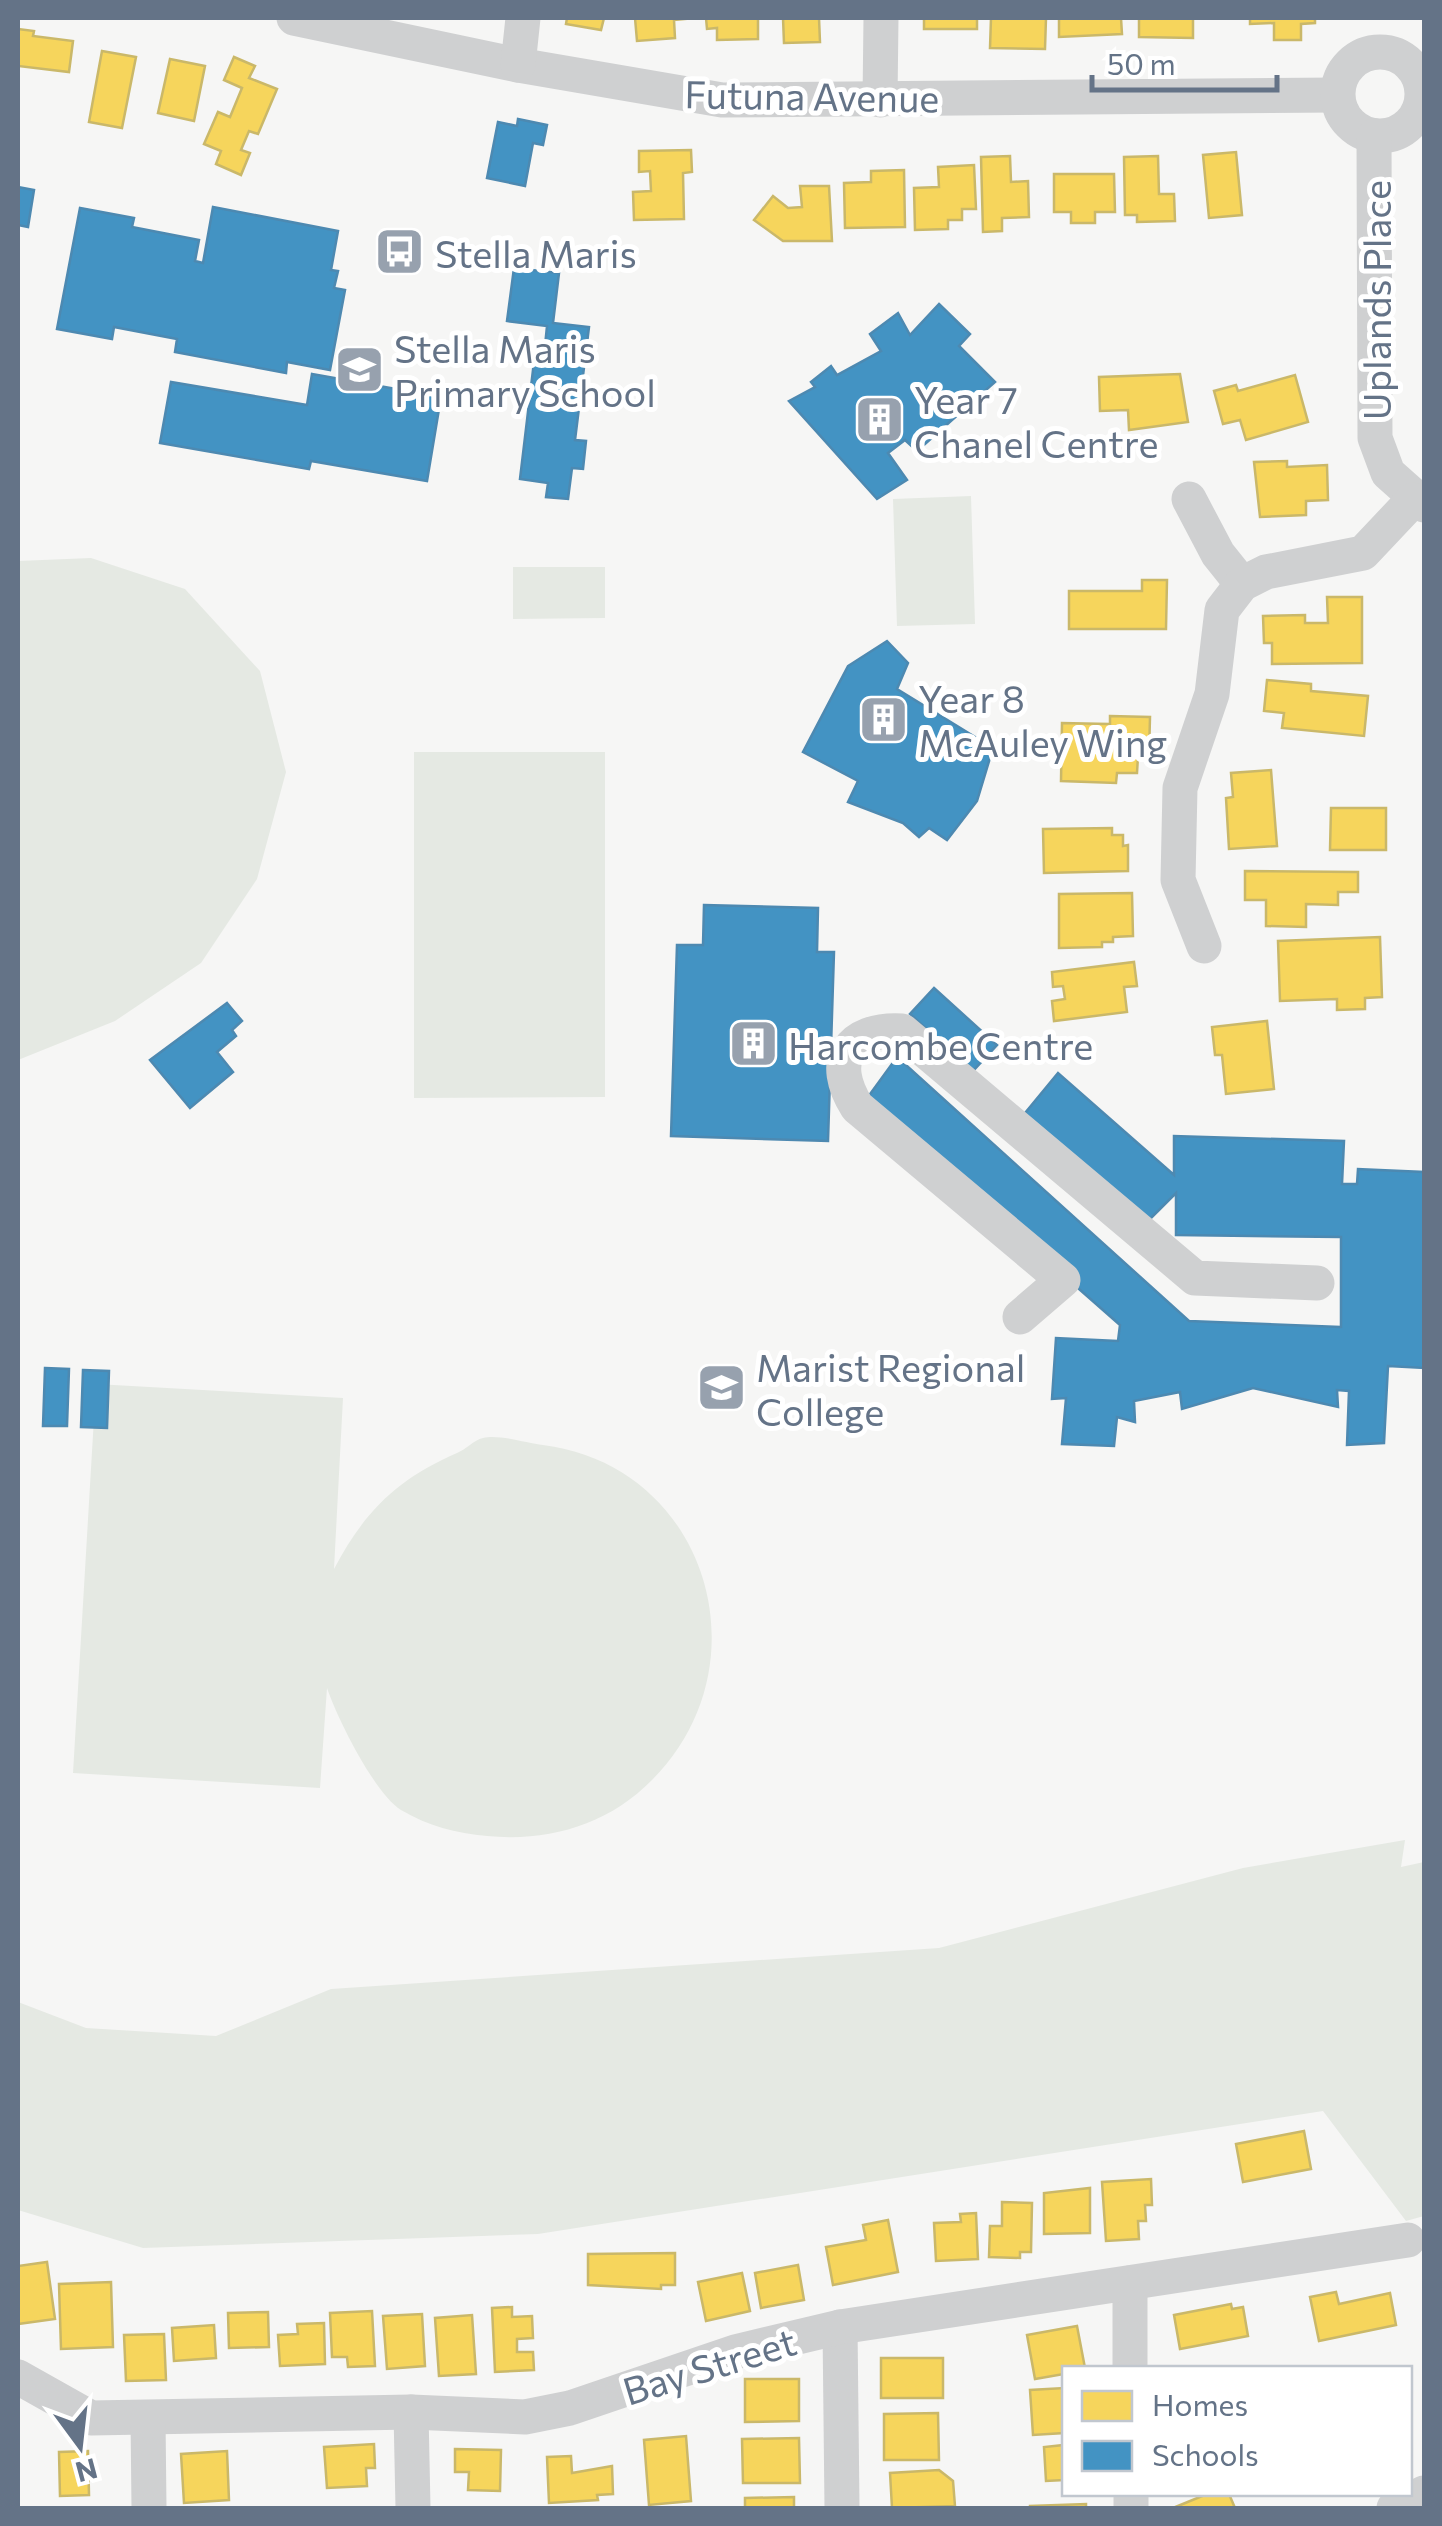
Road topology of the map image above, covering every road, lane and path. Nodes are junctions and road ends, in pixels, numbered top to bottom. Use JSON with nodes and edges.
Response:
{"nodes":[{"id":1,"x":294,"y":18,"type":"edge"},
{"id":2,"x":523,"y":18,"type":"edge"},
{"id":3,"x":881,"y":18,"type":"edge"},
{"id":4,"x":1378,"y":34,"type":"edge"},
{"id":5,"x":518,"y":65,"type":"junction"},
{"id":6,"x":1423,"y":90,"type":"edge"},
{"id":7,"x":1337,"y":95,"type":"junction"},
{"id":8,"x":880,"y":100,"type":"junction"},
{"id":9,"x":1374,"y":136,"type":"junction"},
{"id":10,"x":1189,"y":499,"type":"dead end"},
{"id":11,"x":1419,"y":502,"type":"edge"},
{"id":12,"x":1242,"y":584,"type":"junction"},
{"id":13,"x":1204,"y":946,"type":"dead end"},
{"id":14,"x":1317,"y":1283,"type":"dead end"},
{"id":15,"x":1020,"y":1318,"type":"dead end"},
{"id":16,"x":1408,"y":2240,"type":"dead end"},
{"id":17,"x":1130,"y":2283,"type":"junction"},
{"id":18,"x":840,"y":2327,"type":"junction"},
{"id":19,"x":1130,"y":2366,"type":"edge"},
{"id":20,"x":18,"y":2377,"type":"edge"},
{"id":21,"x":411,"y":2412,"type":"junction"},
{"id":22,"x":148,"y":2418,"type":"junction"},
{"id":23,"x":1424,"y":2493,"type":"edge"},
{"id":24,"x":149,"y":2508,"type":"edge"},
{"id":25,"x":412,"y":2508,"type":"edge"},
{"id":26,"x":842,"y":2508,"type":"edge"},
{"id":27,"x":1394,"y":2508,"type":"edge"}],
"edges":[{"from":1,"to":5,"type":"street","name":"Futuna Avenue"},
{"from":2,"to":5,"type":"street"},
{"from":3,"to":8,"type":"street"},
{"from":4,"to":6,"type":"street"},
{"from":4,"to":7,"type":"street"},
{"from":5,"to":8,"type":"street","name":"Futuna Avenue"},
{"from":6,"to":9,"type":"street"},
{"from":7,"to":8,"type":"street","name":"Futuna Avenue"},
{"from":7,"to":9,"type":"street"},
{"from":9,"to":11,"type":"street","name":"Uplands Place"},
{"from":10,"to":12,"type":"street"},
{"from":11,"to":12,"type":"street"},
{"from":12,"to":13,"type":"street"},
{"from":14,"to":15,"type":"street"},
{"from":16,"to":17,"type":"street","name":"Bay Street"},
{"from":17,"to":18,"type":"street","name":"Bay Street"},
{"from":17,"to":19,"type":"street"},
{"from":18,"to":21,"type":"street","name":"Bay Street"},
{"from":18,"to":26,"type":"street"},
{"from":20,"to":22,"type":"street","name":"Bay Street"},
{"from":21,"to":22,"type":"street","name":"Bay Street"},
{"from":21,"to":25,"type":"street"},
{"from":22,"to":24,"type":"street"},
{"from":23,"to":27,"type":"street"}]}
